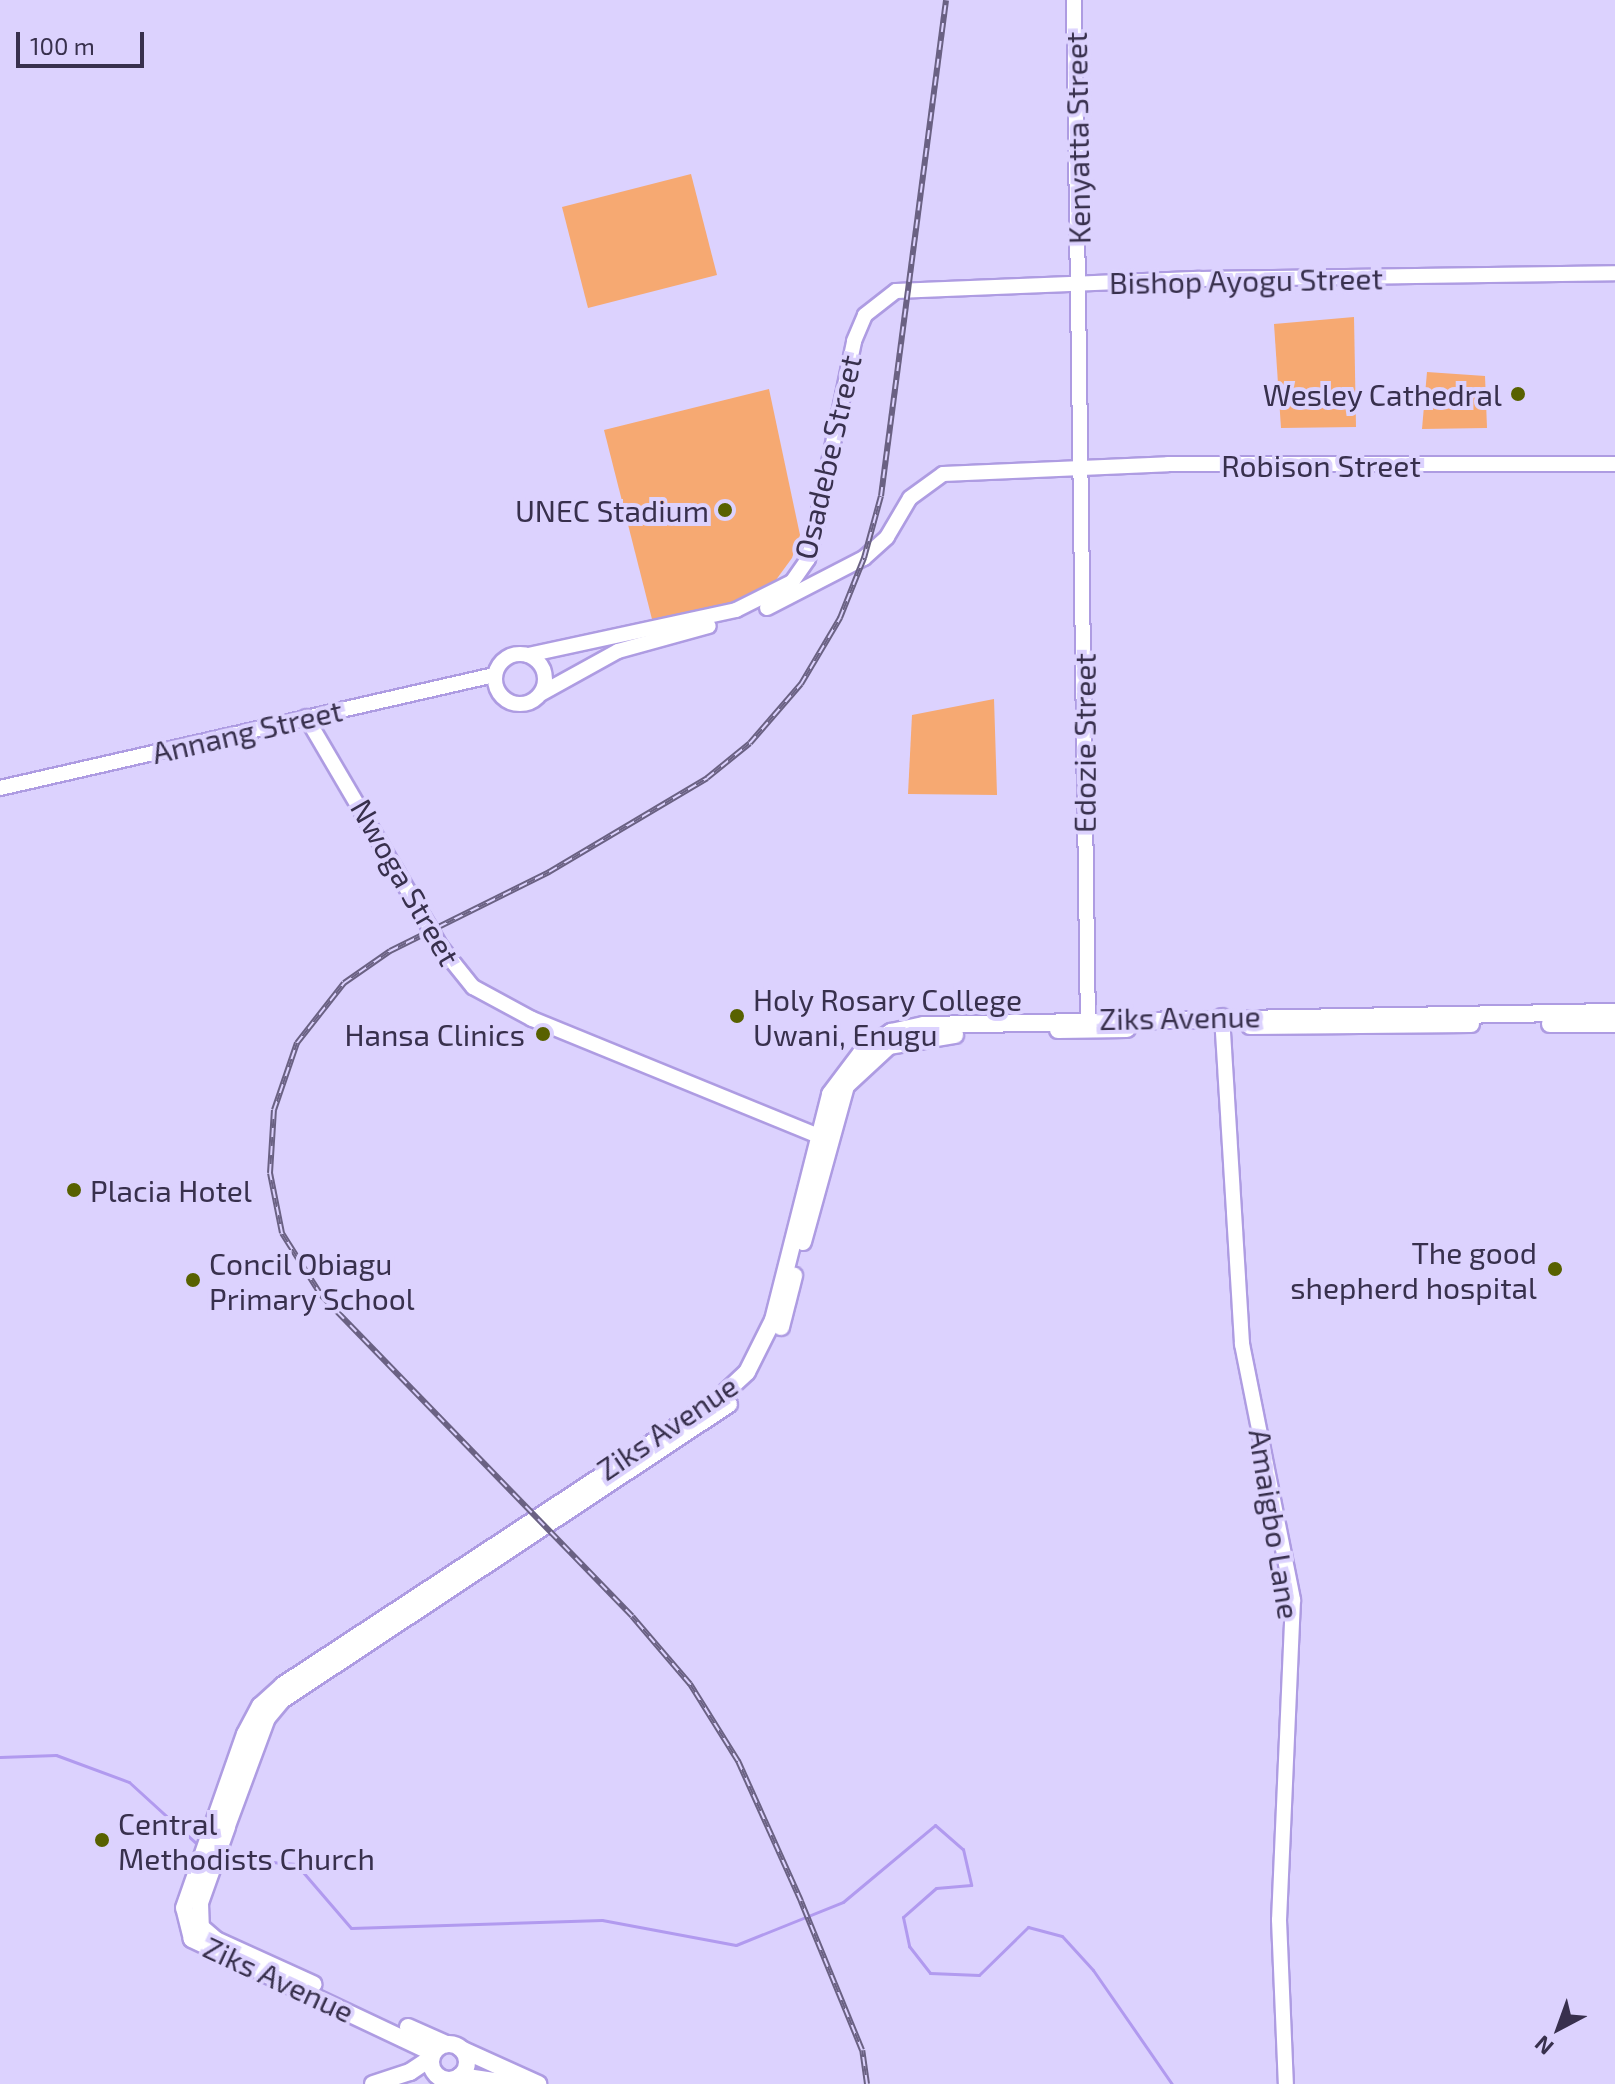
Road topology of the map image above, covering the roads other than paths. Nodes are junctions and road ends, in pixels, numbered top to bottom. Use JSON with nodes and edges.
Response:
{"nodes":[{"id":1,"x":1074,"y":0,"type":"edge"},
{"id":2,"x":1615,"y":273,"type":"edge"},
{"id":3,"x":1080,"y":282,"type":"junction"},
{"id":4,"x":880,"y":301,"type":"joint"},
{"id":5,"x":1615,"y":464,"type":"edge"},
{"id":6,"x":1081,"y":467,"type":"junction"},
{"id":7,"x":1028,"y":468,"type":"joint"},
{"id":8,"x":800,"y":584,"type":"junction"},
{"id":9,"x":528,"y":655,"type":"junction"},
{"id":10,"x":494,"y":675,"type":"junction"},
{"id":11,"x":542,"y":693,"type":"junction"},
{"id":12,"x":308,"y":725,"type":"junction"},
{"id":13,"x":0,"y":788,"type":"edge"},
{"id":14,"x":1615,"y":1012,"type":"edge"},
{"id":15,"x":1222,"y":1021,"type":"junction"},
{"id":16,"x":1615,"y":1024,"type":"edge"},
{"id":17,"x":1088,"y":1025,"type":"junction"},
{"id":18,"x":823,"y":1139,"type":"junction"},
{"id":19,"x":443,"y":2051,"type":"junction"},
{"id":20,"x":460,"y":2076,"type":"junction"},
{"id":21,"x":442,"y":2078,"type":"junction"},
{"id":22,"x":1286,"y":2083,"type":"edge"},
{"id":23,"x":373,"y":2084,"type":"edge"},
{"id":24,"x":421,"y":2084,"type":"edge"},
{"id":25,"x":514,"y":2084,"type":"edge"},
{"id":26,"x":538,"y":2084,"type":"edge"}],
"edges":[{"from":1,"to":3,"type":"main road","name":"Kenyatta Street"},
{"from":2,"to":3,"type":"main road","name":"Bishop Ayogu Street"},
{"from":3,"to":4,"type":"main road","name":"Bishop Ayogu Street"},
{"from":3,"to":6,"type":"main road","name":"Kenyatta Street"},
{"from":4,"to":8,"type":"main road","name":"Osadebe Street"},
{"from":5,"to":6,"type":"main road","name":"Robison Street"},
{"from":6,"to":7,"type":"main road","name":"Robison Street"},
{"from":6,"to":17,"type":"main road","name":"Edozie Street"},
{"from":7,"to":8,"type":"main road","name":"Osadebe Street"},
{"from":8,"to":9,"type":"main road","name":"Osadebe Street"},
{"from":8,"to":11,"type":"main road","name":"Osadebe Street"},
{"from":9,"to":10,"type":"main road"},
{"from":9,"to":11,"type":"main road"},
{"from":10,"to":11,"type":"main road"},
{"from":10,"to":12,"type":"main road","name":"Annang Street"},
{"from":12,"to":13,"type":"main road","name":"Annang Street"},
{"from":12,"to":18,"type":"main road","name":"Nwoga Street","bridge":true},
{"from":14,"to":15,"type":"main road","name":"Ziks Avenue"},
{"from":15,"to":16,"type":"main road","name":"Ziks Avenue"},
{"from":15,"to":17,"type":"main road","name":"Ziks Avenue"},
{"from":15,"to":22,"type":"main road","name":"Amaigbo Lane"},
{"from":17,"to":18,"type":"main road","name":"Ziks Avenue"},
{"from":18,"to":19,"type":"main road","name":"Ziks Avenue"},
{"from":19,"to":20,"type":"main road"},
{"from":19,"to":21,"type":"main road"},
{"from":19,"to":23,"type":"main road"},
{"from":19,"to":26,"type":"main road","name":"Ziks Avenue"},
{"from":20,"to":21,"type":"main road"},
{"from":20,"to":25,"type":"main road"},
{"from":21,"to":24,"type":"main road"}]}
